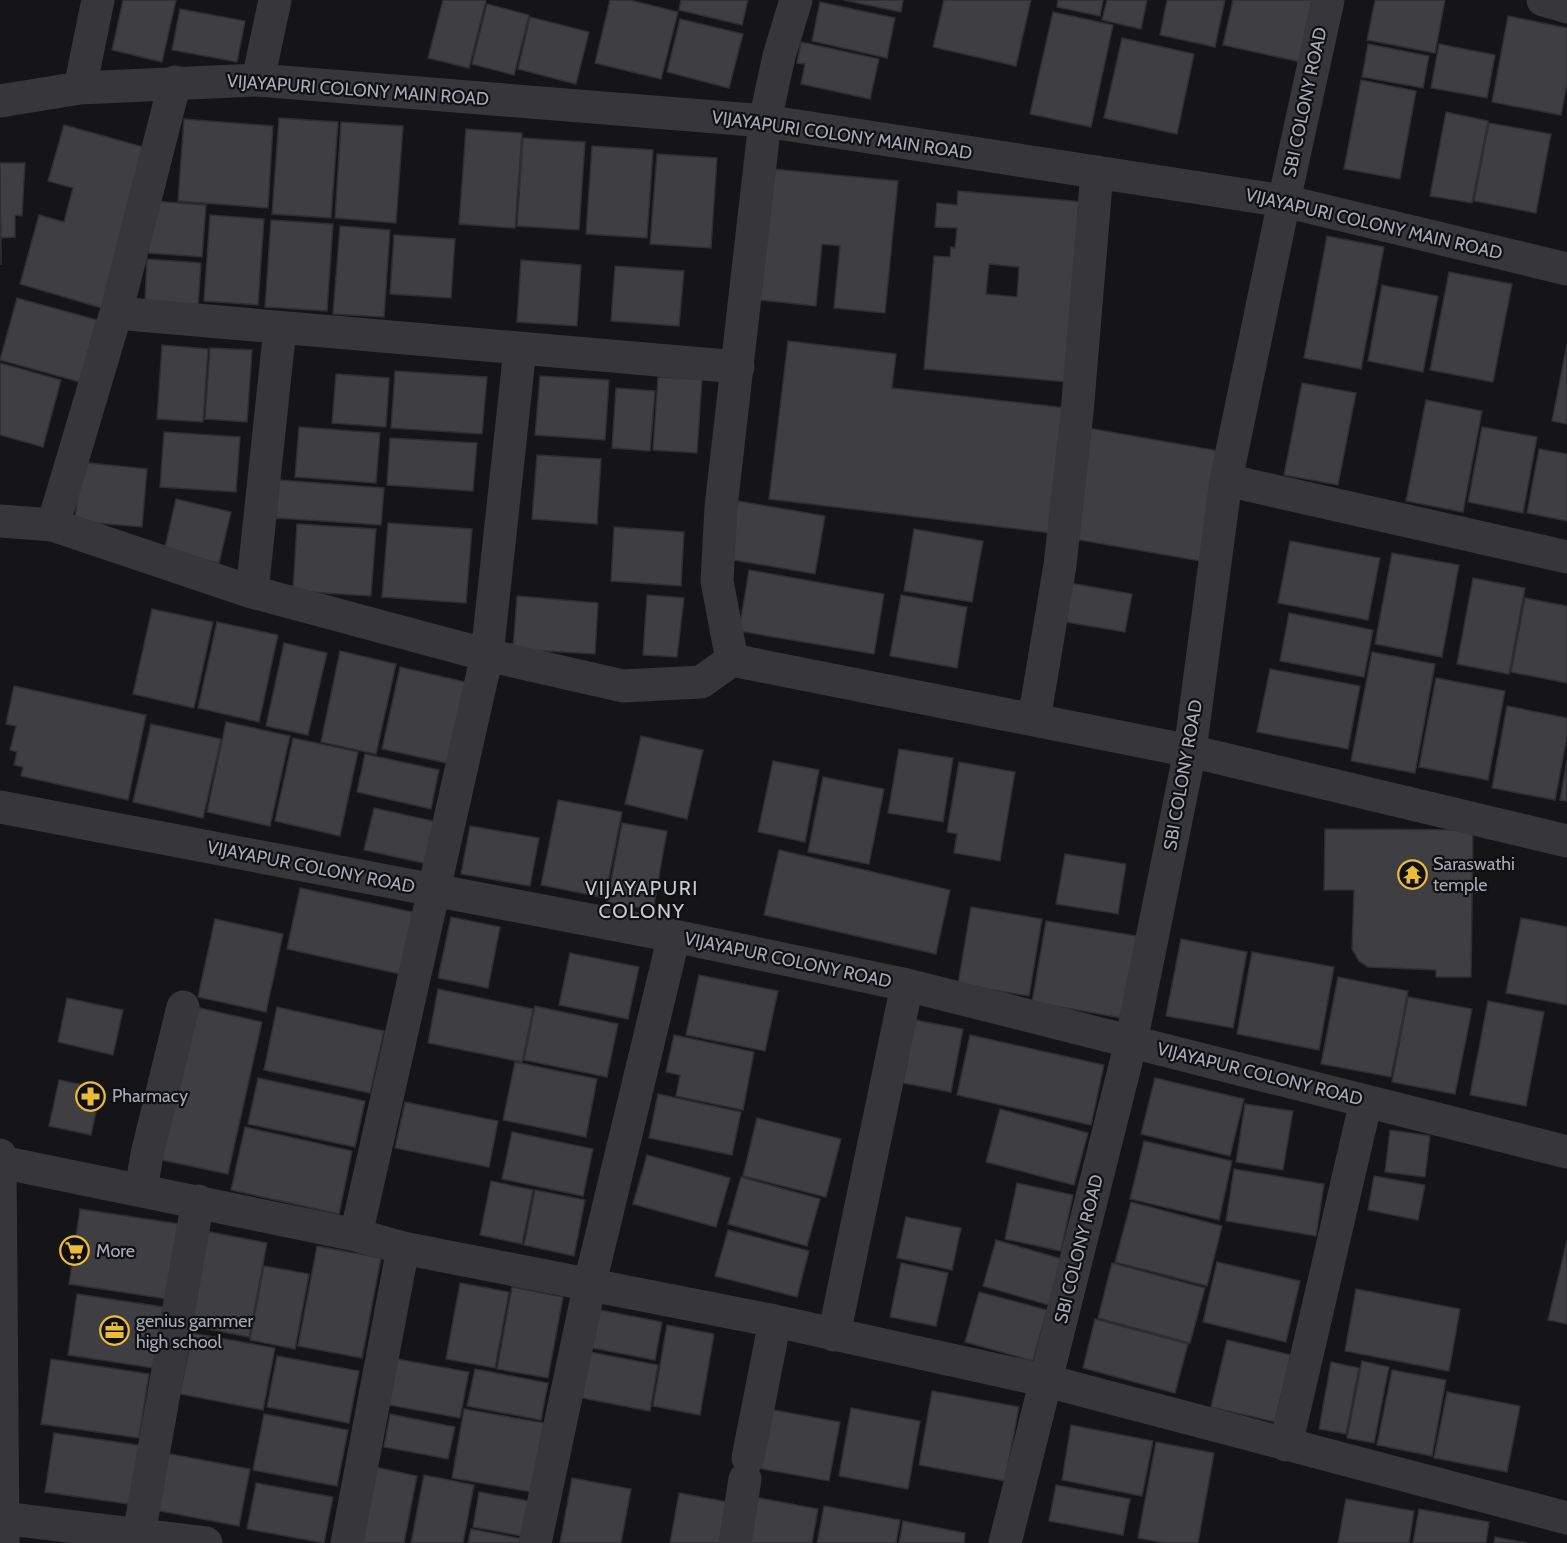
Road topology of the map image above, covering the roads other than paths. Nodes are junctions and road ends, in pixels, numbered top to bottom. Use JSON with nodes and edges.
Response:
{"nodes":[{"id":1,"x":98,"y":0,"type":"edge"},
{"id":2,"x":275,"y":0,"type":"edge"},
{"id":3,"x":796,"y":0,"type":"edge"},
{"id":4,"x":1328,"y":0,"type":"edge"},
{"id":5,"x":1543,"y":0,"type":"edge"},
{"id":6,"x":1567,"y":7,"type":"edge"},
{"id":7,"x":258,"y":80,"type":"junction"},
{"id":8,"x":175,"y":82,"type":"junction"},
{"id":9,"x":80,"y":88,"type":"junction"},
{"id":10,"x":0,"y":101,"type":"edge"},
{"id":11,"x":765,"y":121,"type":"junction"},
{"id":12,"x":1097,"y":172,"type":"junction"},
{"id":13,"x":1284,"y":201,"type":"junction"},
{"id":14,"x":1567,"y":269,"type":"edge"},
{"id":15,"x":116,"y":314,"type":"junction"},
{"id":16,"x":280,"y":328,"type":"junction"},
{"id":17,"x":520,"y":349,"type":"junction"},
{"id":18,"x":738,"y":367,"type":"junction"},
{"id":19,"x":1226,"y":480,"type":"junction"},
{"id":20,"x":0,"y":521,"type":"edge"},
{"id":21,"x":53,"y":525,"type":"junction"},
{"id":22,"x":1567,"y":557,"type":"edge"},
{"id":23,"x":252,"y":592,"type":"junction"},
{"id":24,"x":487,"y":655,"type":"junction"},
{"id":25,"x":732,"y":660,"type":"junction"},
{"id":26,"x":1034,"y":720,"type":"junction"},
{"id":27,"x":1190,"y":751,"type":"junction"},
{"id":28,"x":0,"y":807,"type":"edge"},
{"id":29,"x":1567,"y":841,"type":"edge"},
{"id":30,"x":434,"y":890,"type":"junction"},
{"id":31,"x":674,"y":936,"type":"junction"},
{"id":32,"x":908,"y":985,"type":"junction"},
{"id":33,"x":183,"y":1007,"type":"dead end"},
{"id":34,"x":1131,"y":1042,"type":"junction"},
{"id":35,"x":1366,"y":1101,"type":"junction"},
{"id":36,"x":1567,"y":1152,"type":"edge"},
{"id":37,"x":1,"y":1158,"type":"edge"},
{"id":38,"x":141,"y":1190,"type":"junction"},
{"id":39,"x":198,"y":1201,"type":"junction"},
{"id":40,"x":356,"y":1235,"type":"junction"},
{"id":41,"x":403,"y":1248,"type":"junction"},
{"id":42,"x":590,"y":1283,"type":"junction"},
{"id":43,"x":775,"y":1321,"type":"junction"},
{"id":44,"x":834,"y":1335,"type":"junction"},
{"id":45,"x":1047,"y":1381,"type":"junction"},
{"id":46,"x":1286,"y":1445,"type":"junction"},
{"id":47,"x":1567,"y":1518,"type":"edge"},
{"id":48,"x":2,"y":1531,"type":"edge"},
{"id":49,"x":139,"y":1534,"type":"junction"},
{"id":50,"x":206,"y":1543,"type":"edge"},
{"id":51,"x":346,"y":1543,"type":"edge"},
{"id":52,"x":535,"y":1543,"type":"edge"},
{"id":53,"x":735,"y":1543,"type":"edge"},
{"id":54,"x":1005,"y":1543,"type":"edge"}],
"edges":[{"from":1,"to":9,"type":"street"},
{"from":2,"to":7,"type":"street"},
{"from":3,"to":11,"type":"street"},
{"from":4,"to":13,"type":"street","name":"SBI COLONY ROAD"},
{"from":5,"to":6,"type":"street"},
{"from":7,"to":8,"type":"street","name":"VIJAYAPURI COLONY MAIN ROAD"},
{"from":7,"to":11,"type":"street","name":"VIJAYAPURI COLONY MAIN ROAD"},
{"from":8,"to":9,"type":"street","name":"VIJAYAPURI COLONY MAIN ROAD"},
{"from":8,"to":15,"type":"street"},
{"from":9,"to":10,"type":"street","name":"VIJAYAPURI COLONY MAIN ROAD"},
{"from":11,"to":12,"type":"street","name":"VIJAYAPURI COLONY MAIN ROAD"},
{"from":11,"to":18,"type":"street"},
{"from":12,"to":13,"type":"street","name":"VIJAYAPURI COLONY MAIN ROAD"},
{"from":12,"to":26,"type":"street"},
{"from":13,"to":14,"type":"street","name":"VIJAYAPURI COLONY MAIN ROAD"},
{"from":13,"to":19,"type":"street","name":"SBI COLONY ROAD"},
{"from":15,"to":16,"type":"street"},
{"from":15,"to":21,"type":"street"},
{"from":16,"to":17,"type":"street"},
{"from":16,"to":23,"type":"street"},
{"from":17,"to":18,"type":"street"},
{"from":17,"to":24,"type":"street"},
{"from":18,"to":25,"type":"street"},
{"from":19,"to":22,"type":"street"},
{"from":19,"to":27,"type":"street","name":"SBI COLONY ROAD"},
{"from":20,"to":21,"type":"street"},
{"from":21,"to":23,"type":"street"},
{"from":23,"to":24,"type":"street"},
{"from":24,"to":25,"type":"street"},
{"from":24,"to":30,"type":"street"},
{"from":25,"to":26,"type":"street"},
{"from":26,"to":27,"type":"street"},
{"from":27,"to":29,"type":"street"},
{"from":27,"to":34,"type":"street","name":"SBI COLONY ROAD"},
{"from":28,"to":30,"type":"street","name":"VIJAYAPUR COLONY ROAD"},
{"from":30,"to":31,"type":"street","name":"VIJAYAPUR COLONY ROAD"},
{"from":30,"to":40,"type":"street"},
{"from":31,"to":32,"type":"street","name":"VIJAYAPUR COLONY ROAD"},
{"from":31,"to":42,"type":"street"},
{"from":32,"to":34,"type":"street","name":"VIJAYAPUR COLONY ROAD"},
{"from":32,"to":44,"type":"street"},
{"from":33,"to":38,"type":"street"},
{"from":34,"to":35,"type":"street","name":"VIJAYAPUR COLONY ROAD"},
{"from":34,"to":45,"type":"street","name":"SBI COLONY ROAD"},
{"from":35,"to":36,"type":"street","name":"VIJAYAPUR COLONY ROAD"},
{"from":35,"to":46,"type":"street"},
{"from":37,"to":38,"type":"street"},
{"from":37,"to":48,"type":"street"},
{"from":38,"to":39,"type":"street"},
{"from":39,"to":40,"type":"street"},
{"from":39,"to":49,"type":"street"},
{"from":40,"to":41,"type":"street"},
{"from":41,"to":42,"type":"street"},
{"from":41,"to":51,"type":"street"},
{"from":42,"to":43,"type":"street"},
{"from":42,"to":52,"type":"street"},
{"from":43,"to":44,"type":"street"},
{"from":43,"to":53,"type":"street"},
{"from":44,"to":45,"type":"street"},
{"from":45,"to":46,"type":"street"},
{"from":45,"to":54,"type":"street","name":"SBI COLONY ROAD"},
{"from":46,"to":47,"type":"street"},
{"from":48,"to":49,"type":"street"},
{"from":49,"to":50,"type":"street"}]}
